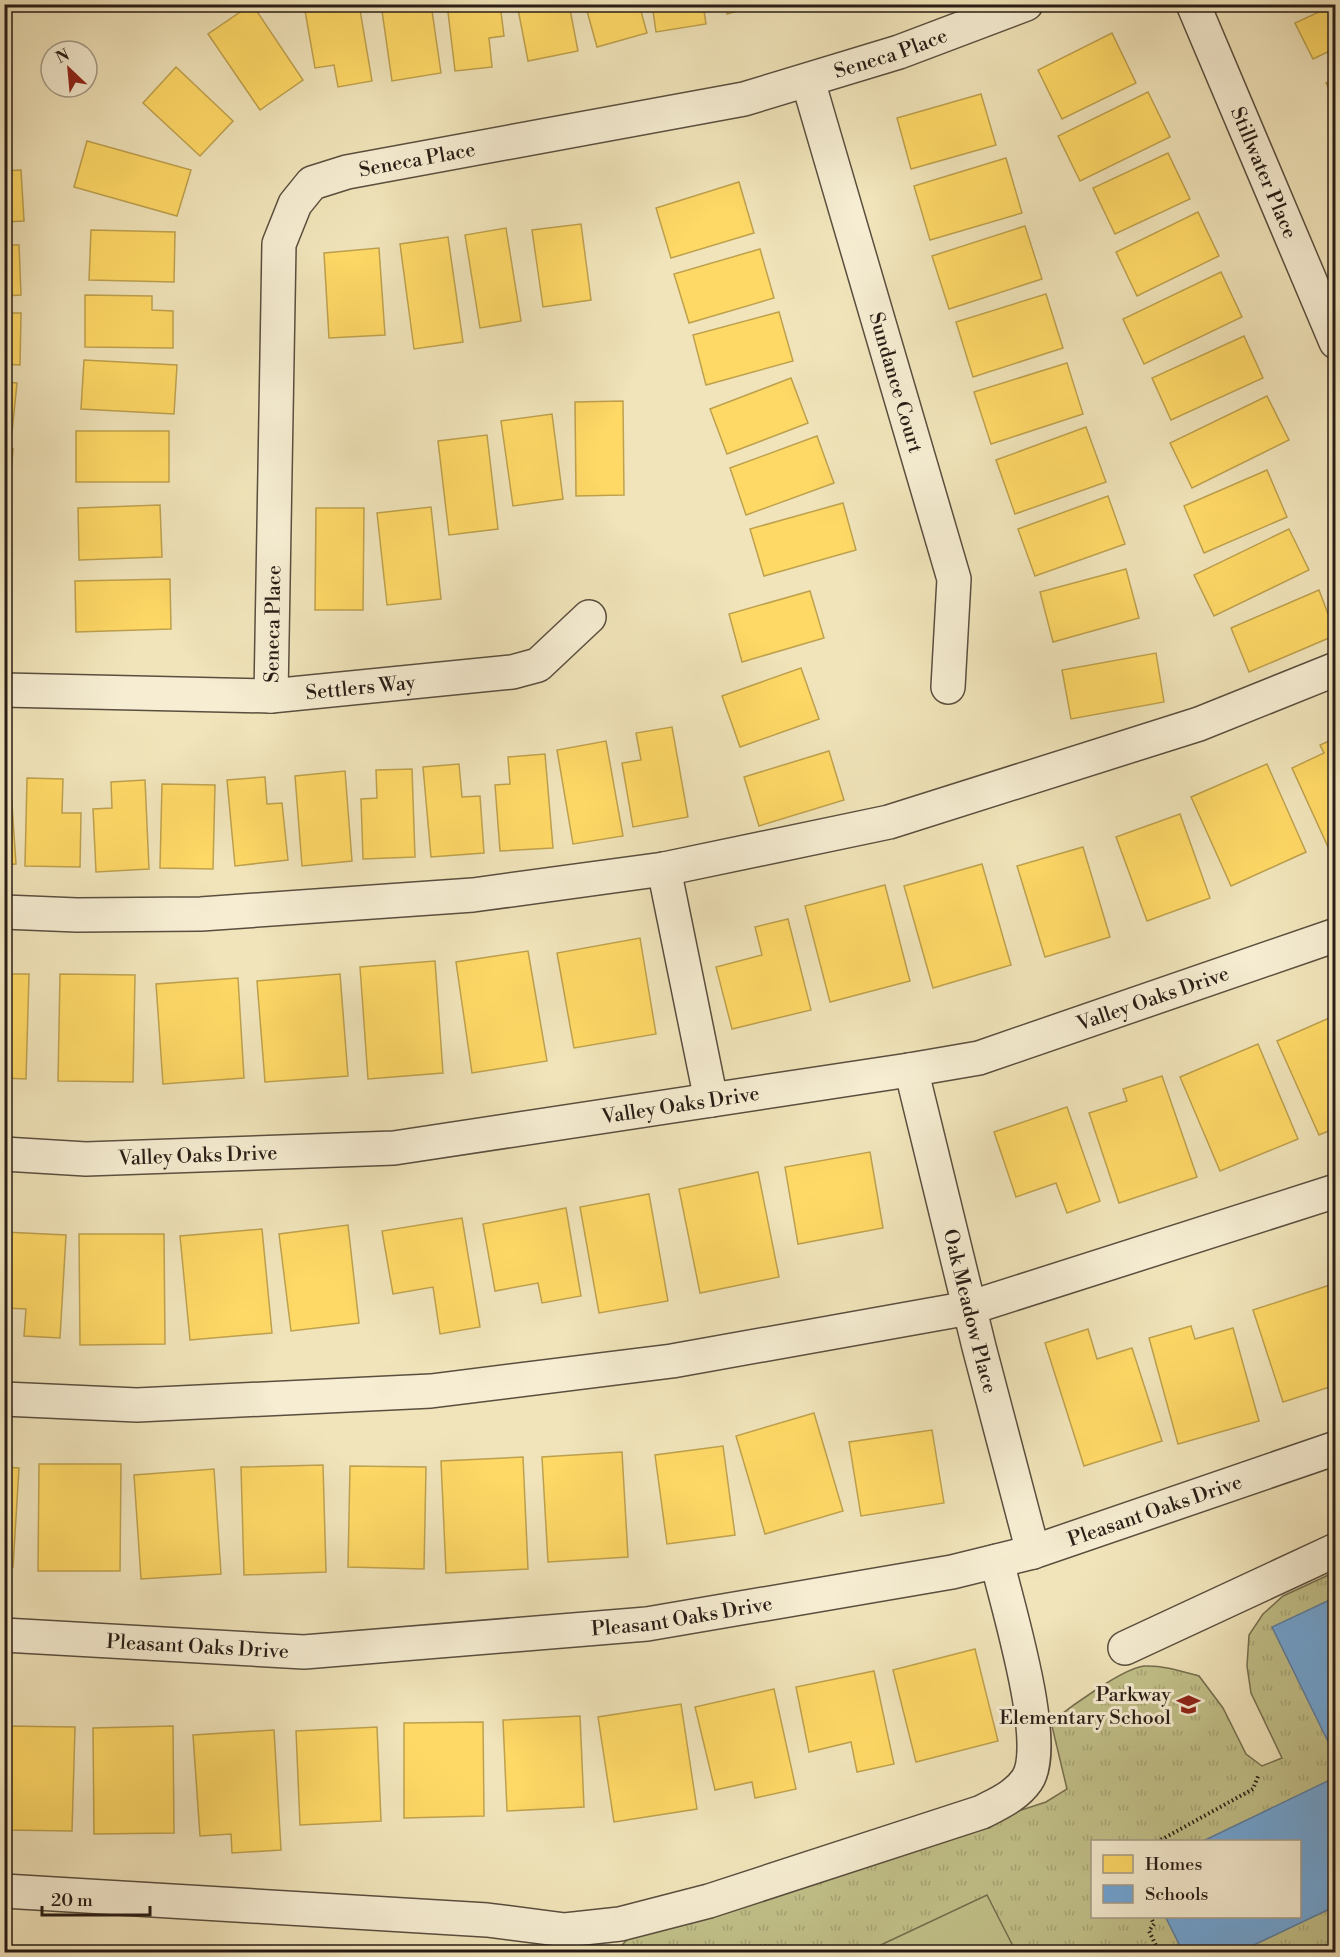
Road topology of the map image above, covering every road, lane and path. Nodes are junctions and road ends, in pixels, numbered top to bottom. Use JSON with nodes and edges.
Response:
{"nodes":[{"id":1,"x":1026,"y":4,"type":"edge"},
{"id":2,"x":1193,"y":4,"type":"edge"},
{"id":3,"x":808,"y":81,"type":"junction"},
{"id":4,"x":1335,"y":342,"type":"edge"},
{"id":5,"x":590,"y":617,"type":"dead end"},
{"id":6,"x":1335,"y":669,"type":"edge"},
{"id":7,"x":948,"y":687,"type":"dead end"},
{"id":8,"x":4,"y":690,"type":"edge"},
{"id":9,"x":271,"y":696,"type":"junction"},
{"id":10,"x":664,"y":868,"type":"junction"},
{"id":11,"x":4,"y":912,"type":"edge"},
{"id":12,"x":1335,"y":935,"type":"edge"},
{"id":13,"x":909,"y":1070,"type":"junction"},
{"id":14,"x":711,"y":1100,"type":"junction"},
{"id":15,"x":4,"y":1154,"type":"edge"},
{"id":16,"x":1335,"y":1191,"type":"edge"},
{"id":17,"x":969,"y":1308,"type":"junction"},
{"id":18,"x":4,"y":1399,"type":"edge"},
{"id":19,"x":1335,"y":1448,"type":"edge"},
{"id":20,"x":1335,"y":1550,"type":"edge"},
{"id":21,"x":1033,"y":1552,"type":"junction"},
{"id":22,"x":997,"y":1561,"type":"junction"},
{"id":23,"x":4,"y":1635,"type":"edge"},
{"id":24,"x":1125,"y":1647,"type":"dead end"},
{"id":25,"x":1259,"y":1773,"type":"dead end"},
{"id":26,"x":1161,"y":1840,"type":"edge"},
{"id":27,"x":4,"y":1891,"type":"edge"},
{"id":28,"x":1151,"y":1918,"type":"edge"},
{"id":29,"x":564,"y":1941,"type":"edge"},
{"id":30,"x":724,"y":1953,"type":"edge"},
{"id":31,"x":790,"y":1953,"type":"edge"},
{"id":32,"x":1159,"y":1953,"type":"edge"}],
"edges":[{"from":1,"to":3,"type":"street","name":"Seneca Place"},
{"from":2,"to":4,"type":"street","name":"Stillwater Place"},
{"from":3,"to":7,"type":"street","name":"Sundance Court"},
{"from":3,"to":9,"type":"street","name":"Seneca Place"},
{"from":5,"to":9,"type":"street","name":"Settlers Way"},
{"from":6,"to":10,"type":"street"},
{"from":8,"to":9,"type":"street","name":"Settlers Way"},
{"from":10,"to":11,"type":"street"},
{"from":10,"to":14,"type":"street"},
{"from":12,"to":13,"type":"street","name":"Valley Oaks Drive"},
{"from":13,"to":14,"type":"street","name":"Valley Oaks Drive"},
{"from":13,"to":17,"type":"street","name":"Oak Meadow Place"},
{"from":14,"to":15,"type":"street","name":"Valley Oaks Drive"},
{"from":16,"to":17,"type":"street"},
{"from":17,"to":18,"type":"street"},
{"from":17,"to":21,"type":"street","name":"Oak Meadow Place"},
{"from":19,"to":21,"type":"street","name":"Pleasant Oaks Drive"},
{"from":20,"to":24,"type":"street"},
{"from":21,"to":22,"type":"street","name":"Pleasant Oaks Drive"},
{"from":22,"to":23,"type":"street","name":"Pleasant Oaks Drive"},
{"from":22,"to":29,"type":"street"},
{"from":25,"to":26,"type":"path"},
{"from":27,"to":29,"type":"street"},
{"from":28,"to":32,"type":"path"},
{"from":30,"to":31,"type":"path"}]}
